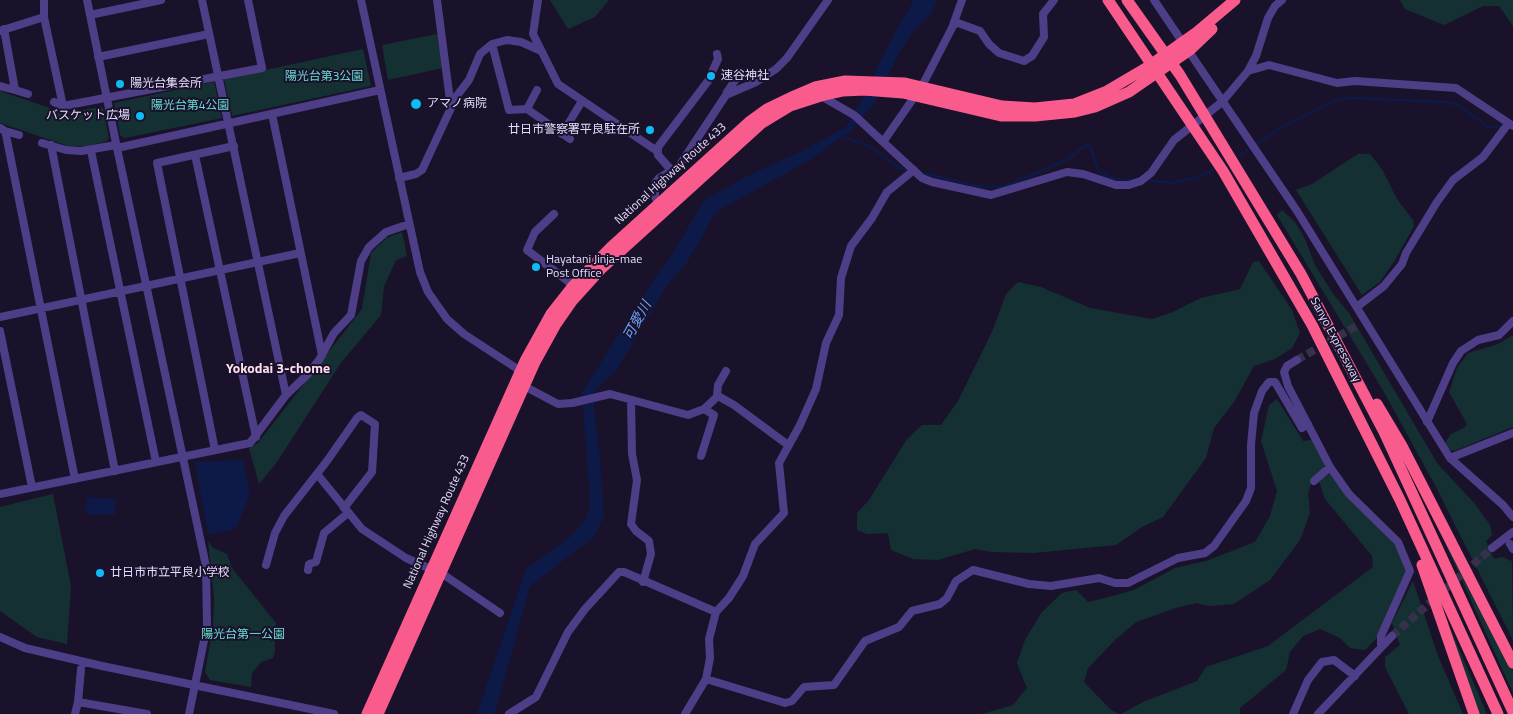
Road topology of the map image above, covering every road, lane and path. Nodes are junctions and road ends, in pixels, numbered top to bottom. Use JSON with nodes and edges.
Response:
{"nodes":[{"id":1,"x":44,"y":0,"type":"edge"},
{"id":2,"x":87,"y":0,"type":"edge"},
{"id":3,"x":161,"y":0,"type":"edge"},
{"id":4,"x":202,"y":0,"type":"edge"},
{"id":5,"x":248,"y":0,"type":"edge"},
{"id":6,"x":361,"y":0,"type":"edge"},
{"id":7,"x":437,"y":0,"type":"edge"},
{"id":8,"x":538,"y":0,"type":"edge"},
{"id":9,"x":828,"y":0,"type":"edge"},
{"id":10,"x":962,"y":0,"type":"edge"},
{"id":11,"x":1054,"y":0,"type":"edge"},
{"id":12,"x":1108,"y":0,"type":"edge"},
{"id":13,"x":1127,"y":0,"type":"edge"},
{"id":14,"x":1154,"y":0,"type":"edge"},
{"id":15,"x":1235,"y":0,"type":"edge"},
{"id":16,"x":1246,"y":0,"type":"edge"},
{"id":17,"x":1282,"y":0,"type":"edge"},
{"id":18,"x":90,"y":15,"type":"junction"},
{"id":19,"x":44,"y":17,"type":"junction"},
{"id":20,"x":953,"y":25,"type":"junction"},
{"id":21,"x":2,"y":30,"type":"edge"},
{"id":22,"x":209,"y":34,"type":"junction"},
{"id":23,"x":492,"y":44,"type":"junction"},
{"id":24,"x":1187,"y":46,"type":"junction"},
{"id":25,"x":539,"y":50,"type":"junction"},
{"id":26,"x":717,"y":54,"type":"dead end"},
{"id":27,"x":98,"y":57,"type":"junction"},
{"id":28,"x":1248,"y":71,"type":"junction"},
{"id":29,"x":740,"y":72,"type":"dead end"},
{"id":30,"x":219,"y":76,"type":"junction"},
{"id":31,"x":866,"y":85,"type":"junction"},
{"id":32,"x":0,"y":86,"type":"edge"},
{"id":33,"x":15,"y":90,"type":"junction"},
{"id":34,"x":380,"y":90,"type":"junction"},
{"id":35,"x":537,"y":90,"type":"dead end"},
{"id":36,"x":919,"y":91,"type":"junction"},
{"id":37,"x":28,"y":94,"type":"dead end"},
{"id":38,"x":726,"y":94,"type":"junction"},
{"id":39,"x":821,"y":96,"type":"junction"},
{"id":40,"x":107,"y":98,"type":"junction"},
{"id":41,"x":582,"y":101,"type":"junction"},
{"id":42,"x":54,"y":102,"type":"dead end"},
{"id":43,"x":452,"y":102,"type":"junction"},
{"id":44,"x":1222,"y":102,"type":"junction"},
{"id":45,"x":63,"y":106,"type":"junction"},
{"id":46,"x":527,"y":109,"type":"junction"},
{"id":47,"x":272,"y":114,"type":"junction"},
{"id":48,"x":229,"y":123,"type":"junction"},
{"id":49,"x":1511,"y":125,"type":"edge"},
{"id":50,"x":2,"y":129,"type":"edge"},
{"id":51,"x":562,"y":134,"type":"junction"},
{"id":52,"x":19,"y":135,"type":"dead end"},
{"id":53,"x":570,"y":139,"type":"dead end"},
{"id":54,"x":883,"y":142,"type":"junction"},
{"id":55,"x":42,"y":143,"type":"dead end"},
{"id":56,"x":51,"y":145,"type":"junction"},
{"id":57,"x":117,"y":146,"type":"junction"},
{"id":58,"x":234,"y":146,"type":"junction"},
{"id":59,"x":91,"y":151,"type":"junction"},
{"id":60,"x":657,"y":151,"type":"junction"},
{"id":61,"x":195,"y":155,"type":"junction"},
{"id":62,"x":914,"y":170,"type":"junction"},
{"id":63,"x":672,"y":171,"type":"junction"},
{"id":64,"x":399,"y":178,"type":"junction"},
{"id":65,"x":662,"y":206,"type":"junction"},
{"id":66,"x":554,"y":214,"type":"dead end"},
{"id":67,"x":409,"y":224,"type":"junction"},
{"id":68,"x":300,"y":252,"type":"junction"},
{"id":69,"x":258,"y":262,"type":"junction"},
{"id":70,"x":220,"y":270,"type":"junction"},
{"id":71,"x":180,"y":278,"type":"junction"},
{"id":72,"x":569,"y":282,"type":"dead end"},
{"id":73,"x":146,"y":286,"type":"junction"},
{"id":74,"x":120,"y":291,"type":"junction"},
{"id":75,"x":82,"y":300,"type":"junction"},
{"id":76,"x":1358,"y":306,"type":"junction"},
{"id":77,"x":40,"y":308,"type":"junction"},
{"id":78,"x":1323,"y":315,"type":"junction"},
{"id":79,"x":0,"y":317,"type":"edge"},
{"id":80,"x":1365,"y":319,"type":"junction"},
{"id":81,"x":1513,"y":321,"type":"edge"},
{"id":82,"x":1358,"y":324,"type":"tunnel mouth"},
{"id":83,"x":0,"y":331,"type":"edge"},
{"id":84,"x":322,"y":355,"type":"junction"},
{"id":85,"x":1297,"y":360,"type":"tunnel mouth"},
{"id":86,"x":519,"y":366,"type":"junction"},
{"id":87,"x":726,"y":371,"type":"dead end"},
{"id":88,"x":524,"y":386,"type":"junction"},
{"id":89,"x":286,"y":395,"type":"junction"},
{"id":90,"x":716,"y":396,"type":"junction"},
{"id":91,"x":1349,"y":397,"type":"junction"},
{"id":92,"x":631,"y":400,"type":"junction"},
{"id":93,"x":704,"y":409,"type":"junction"},
{"id":94,"x":1427,"y":422,"type":"junction"},
{"id":95,"x":1308,"y":424,"type":"junction"},
{"id":96,"x":1513,"y":433,"type":"edge"},
{"id":97,"x":256,"y":437,"type":"junction"},
{"id":98,"x":788,"y":446,"type":"junction"},
{"id":99,"x":215,"y":450,"type":"junction"},
{"id":100,"x":702,"y":456,"type":"dead end"},
{"id":101,"x":183,"y":457,"type":"junction"},
{"id":102,"x":1450,"y":458,"type":"junction"},
{"id":103,"x":156,"y":462,"type":"junction"},
{"id":104,"x":1330,"y":467,"type":"junction"},
{"id":105,"x":115,"y":471,"type":"junction"},
{"id":106,"x":317,"y":474,"type":"junction"},
{"id":107,"x":75,"y":479,"type":"junction"},
{"id":108,"x":1314,"y":481,"type":"dead end"},
{"id":109,"x":32,"y":488,"type":"junction"},
{"id":110,"x":0,"y":494,"type":"edge"},
{"id":111,"x":346,"y":510,"type":"junction"},
{"id":112,"x":1513,"y":517,"type":"edge"},
{"id":113,"x":1513,"y":532,"type":"edge"},
{"id":114,"x":1492,"y":548,"type":"tunnel mouth"},
{"id":115,"x":266,"y":566,"type":"dead end"},
{"id":116,"x":308,"y":570,"type":"dead end"},
{"id":117,"x":436,"y":571,"type":"junction"},
{"id":118,"x":642,"y":582,"type":"junction"},
{"id":119,"x":716,"y":612,"type":"junction"},
{"id":120,"x":500,"y":613,"type":"dead end"},
{"id":121,"x":1392,"y":636,"type":"tunnel mouth"},
{"id":122,"x":0,"y":637,"type":"edge"},
{"id":123,"x":1380,"y":647,"type":"junction"},
{"id":124,"x":1513,"y":663,"type":"edge"},
{"id":125,"x":81,"y":669,"type":"dead end"},
{"id":126,"x":1355,"y":676,"type":"junction"},
{"id":127,"x":706,"y":679,"type":"junction"},
{"id":128,"x":195,"y":685,"type":"junction"},
{"id":129,"x":78,"y":702,"type":"junction"},
{"id":130,"x":1513,"y":712,"type":"edge"},
{"id":131,"x":75,"y":714,"type":"edge"},
{"id":132,"x":147,"y":714,"type":"edge"},
{"id":133,"x":188,"y":714,"type":"edge"},
{"id":134,"x":334,"y":714,"type":"edge"},
{"id":135,"x":367,"y":714,"type":"edge"},
{"id":136,"x":378,"y":714,"type":"edge"},
{"id":137,"x":509,"y":714,"type":"edge"},
{"id":138,"x":685,"y":714,"type":"edge"},
{"id":139,"x":1293,"y":714,"type":"edge"},
{"id":140,"x":1318,"y":714,"type":"edge"},
{"id":141,"x":1474,"y":714,"type":"edge"},
{"id":142,"x":1498,"y":714,"type":"edge"}],
"edges":[{"from":1,"to":19,"type":"street"},
{"from":2,"to":18,"type":"street"},
{"from":3,"to":18,"type":"street"},
{"from":4,"to":22,"type":"street"},
{"from":5,"to":30,"type":"street"},
{"from":6,"to":34,"type":"street"},
{"from":7,"to":43,"type":"street"},
{"from":8,"to":25,"type":"street"},
{"from":9,"to":38,"type":"street"},
{"from":10,"to":20,"type":"street"},
{"from":11,"to":20,"type":"street"},
{"from":12,"to":91,"type":"highway","name":"Sanyo Expressway"},
{"from":13,"to":78,"type":"highway","name":"Sanyo Expressway"},
{"from":14,"to":24,"type":"street"},
{"from":15,"to":24,"type":"highway","name":"National Highway Route 433"},
{"from":16,"to":24,"type":"highway","name":"National Highway Route 433"},
{"from":17,"to":28,"type":"street"},
{"from":18,"to":27,"type":"street"},
{"from":19,"to":21,"type":"street"},
{"from":19,"to":45,"type":"street"},
{"from":20,"to":36,"type":"street"},
{"from":21,"to":33,"type":"street"},
{"from":22,"to":27,"type":"street"},
{"from":22,"to":30,"type":"street"},
{"from":23,"to":25,"type":"street"},
{"from":23,"to":43,"type":"street"},
{"from":23,"to":46,"type":"street"},
{"from":24,"to":36,"type":"highway","name":"National Highway Route 433"},
{"from":24,"to":44,"type":"street"},
{"from":25,"to":41,"type":"street"},
{"from":26,"to":60,"type":"street"},
{"from":27,"to":40,"type":"street"},
{"from":28,"to":44,"type":"street"},
{"from":28,"to":49,"type":"street"},
{"from":29,"to":38,"type":"street"},
{"from":30,"to":40,"type":"street"},
{"from":30,"to":48,"type":"street"},
{"from":31,"to":36,"type":"highway","name":"National Highway Route 433"},
{"from":31,"to":39,"type":"highway","name":"National Highway Route 433"},
{"from":31,"to":65,"type":"highway","name":"National Highway Route 433"},
{"from":32,"to":33,"type":"street"},
{"from":33,"to":37,"type":"street"},
{"from":34,"to":47,"type":"street"},
{"from":34,"to":64,"type":"street"},
{"from":35,"to":46,"type":"street"},
{"from":36,"to":54,"type":"street"},
{"from":38,"to":63,"type":"street"},
{"from":39,"to":54,"type":"street"},
{"from":39,"to":65,"type":"highway","name":"National Highway Route 433"},
{"from":40,"to":45,"type":"street"},
{"from":40,"to":57,"type":"street"},
{"from":41,"to":51,"type":"street"},
{"from":41,"to":60,"type":"street"},
{"from":42,"to":45,"type":"street"},
{"from":43,"to":64,"type":"street"},
{"from":44,"to":62,"type":"street"},
{"from":44,"to":76,"type":"street"},
{"from":46,"to":51,"type":"street"},
{"from":47,"to":48,"type":"street"},
{"from":47,"to":68,"type":"street"},
{"from":48,"to":57,"type":"street"},
{"from":48,"to":58,"type":"street"},
{"from":49,"to":76,"type":"street"},
{"from":50,"to":52,"type":"street"},
{"from":50,"to":77,"type":"street"},
{"from":51,"to":53,"type":"street"},
{"from":54,"to":62,"type":"street"},
{"from":55,"to":56,"type":"street"},
{"from":56,"to":59,"type":"street"},
{"from":56,"to":75,"type":"street"},
{"from":57,"to":59,"type":"street"},
{"from":57,"to":73,"type":"street"},
{"from":58,"to":61,"type":"street"},
{"from":58,"to":69,"type":"street"},
{"from":59,"to":74,"type":"street"},
{"from":60,"to":63,"type":"street"},
{"from":61,"to":70,"type":"street"},
{"from":61,"to":71,"type":"street"},
{"from":62,"to":98,"type":"street"},
{"from":63,"to":65,"type":"street"},
{"from":64,"to":67,"type":"street"},
{"from":65,"to":86,"type":"highway","name":"National Highway Route 433"},
{"from":65,"to":88,"type":"highway","name":"National Highway Route 433"},
{"from":66,"to":72,"type":"street"},
{"from":67,"to":84,"type":"street"},
{"from":67,"to":86,"type":"street"},
{"from":68,"to":69,"type":"street"},
{"from":68,"to":84,"type":"street"},
{"from":69,"to":70,"type":"street"},
{"from":69,"to":89,"type":"street"},
{"from":70,"to":71,"type":"street"},
{"from":70,"to":97,"type":"street"},
{"from":71,"to":73,"type":"street"},
{"from":71,"to":99,"type":"street"},
{"from":73,"to":74,"type":"street"},
{"from":73,"to":101,"type":"street"},
{"from":74,"to":75,"type":"street"},
{"from":74,"to":103,"type":"street"},
{"from":75,"to":77,"type":"street"},
{"from":75,"to":105,"type":"street"},
{"from":76,"to":80,"type":"street"},
{"from":77,"to":79,"type":"street"},
{"from":77,"to":107,"type":"street"},
{"from":78,"to":124,"type":"highway"},
{"from":78,"to":130,"type":"highway","name":"Sanyo Expressway"},
{"from":80,"to":82,"type":"street"},
{"from":80,"to":94,"type":"street"},
{"from":81,"to":94,"type":"street"},
{"from":83,"to":109,"type":"street"},
{"from":84,"to":89,"type":"street"},
{"from":85,"to":95,"type":"street"},
{"from":86,"to":88,"type":"street"},
{"from":86,"to":117,"type":"highway","name":"National Highway Route 433"},
{"from":87,"to":90,"type":"street"},
{"from":88,"to":92,"type":"street"},
{"from":88,"to":117,"type":"highway","name":"National Highway Route 433"},
{"from":89,"to":97,"type":"street"},
{"from":90,"to":93,"type":"street"},
{"from":90,"to":98,"type":"street"},
{"from":91,"to":141,"type":"highway"},
{"from":91,"to":142,"type":"highway","name":"Sanyo Expressway"},
{"from":92,"to":93,"type":"street"},
{"from":92,"to":118,"type":"street"},
{"from":93,"to":100,"type":"street"},
{"from":94,"to":102,"type":"street"},
{"from":95,"to":104,"type":"street"},
{"from":95,"to":127,"type":"street"},
{"from":96,"to":102,"type":"street"},
{"from":97,"to":99,"type":"street"},
{"from":98,"to":119,"type":"street"},
{"from":99,"to":101,"type":"street"},
{"from":101,"to":103,"type":"street"},
{"from":101,"to":128,"type":"street"},
{"from":102,"to":112,"type":"street"},
{"from":103,"to":105,"type":"street"},
{"from":104,"to":108,"type":"street"},
{"from":104,"to":123,"type":"street"},
{"from":105,"to":107,"type":"street"},
{"from":106,"to":111,"type":"street"},
{"from":106,"to":111,"type":"street"},
{"from":106,"to":115,"type":"street"},
{"from":107,"to":109,"type":"street"},
{"from":109,"to":110,"type":"street"},
{"from":111,"to":116,"type":"street"},
{"from":111,"to":117,"type":"street"},
{"from":113,"to":114,"type":"street"},
{"from":117,"to":120,"type":"street"},
{"from":117,"to":135,"type":"highway","name":"National Highway Route 433"},
{"from":117,"to":136,"type":"highway","name":"National Highway Route 433"},
{"from":118,"to":119,"type":"street"},
{"from":118,"to":137,"type":"street"},
{"from":119,"to":127,"type":"street"},
{"from":121,"to":123,"type":"street"},
{"from":122,"to":128,"type":"street"},
{"from":123,"to":126,"type":"street"},
{"from":125,"to":129,"type":"street"},
{"from":126,"to":139,"type":"street"},
{"from":126,"to":140,"type":"street"},
{"from":127,"to":138,"type":"street"},
{"from":128,"to":133,"type":"street"},
{"from":128,"to":134,"type":"street"},
{"from":129,"to":131,"type":"street"},
{"from":129,"to":132,"type":"street"}]}
